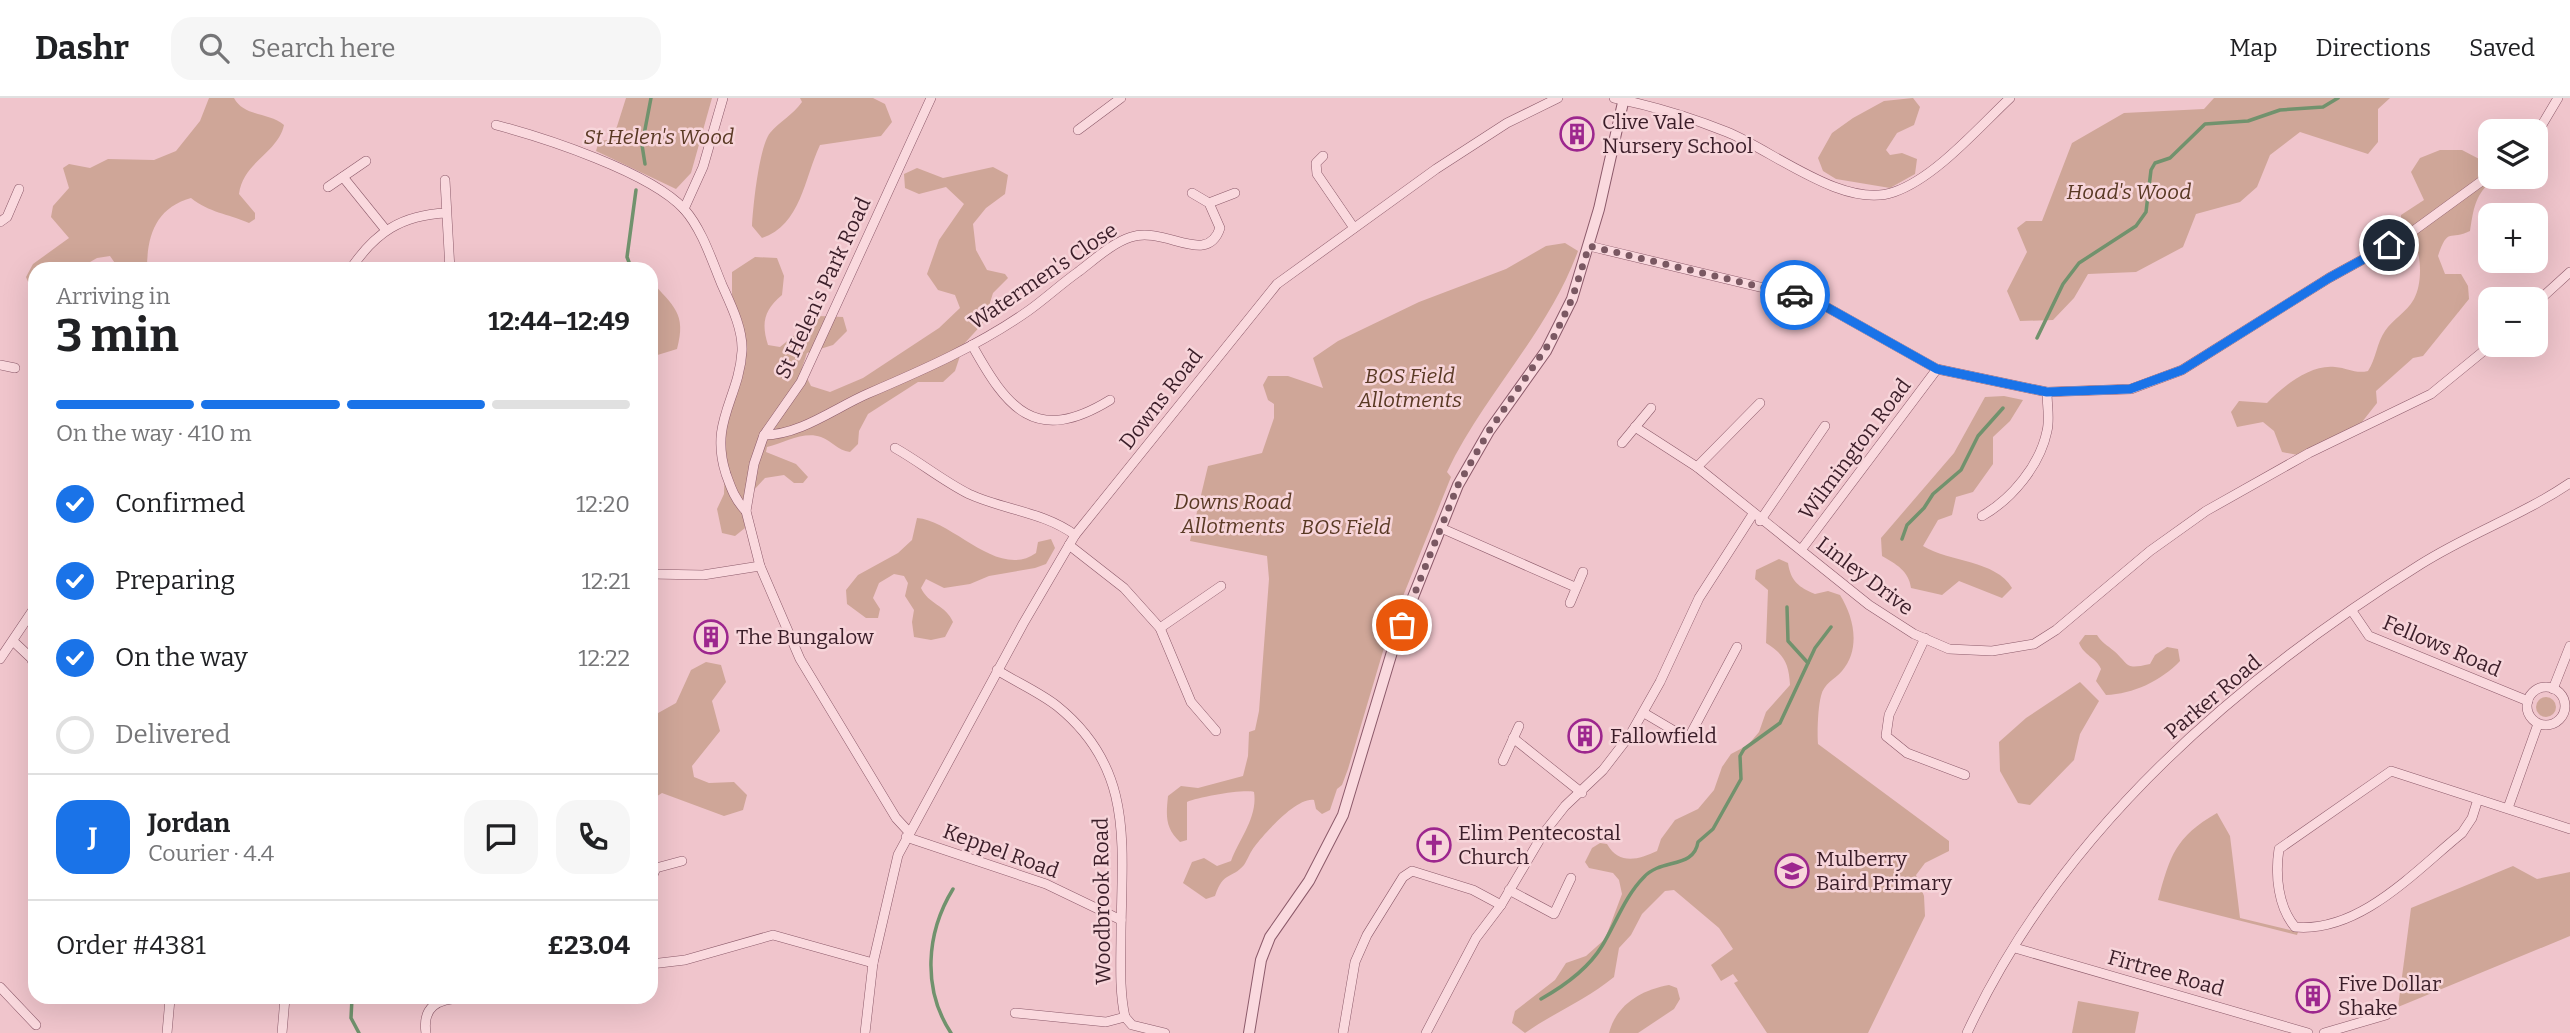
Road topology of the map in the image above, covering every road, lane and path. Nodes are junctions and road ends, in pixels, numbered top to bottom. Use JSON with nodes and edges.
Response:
{"nodes":[{"id":1,"x":723,"y":98,"type":"edge"},
{"id":2,"x":931,"y":98,"type":"edge"},
{"id":3,"x":1121,"y":98,"type":"edge"},
{"id":4,"x":1558,"y":98,"type":"edge"},
{"id":5,"x":2010,"y":98,"type":"edge"},
{"id":6,"x":2558,"y":98,"type":"edge"},
{"id":7,"x":1621,"y":99,"type":"edge"},
{"id":8,"x":2546,"y":119,"type":"edge"},
{"id":9,"x":496,"y":125,"type":"dead end"},
{"id":10,"x":1078,"y":130,"type":"dead end"},
{"id":11,"x":1323,"y":156,"type":"dead end"},
{"id":12,"x":366,"y":161,"type":"dead end"},
{"id":13,"x":343,"y":177,"type":"junction"},
{"id":14,"x":445,"y":180,"type":"dead end"},
{"id":15,"x":2478,"y":184,"type":"edge"},
{"id":16,"x":328,"y":187,"type":"dead end"},
{"id":17,"x":19,"y":189,"type":"dead end"},
{"id":18,"x":1192,"y":193,"type":"dead end"},
{"id":19,"x":1235,"y":193,"type":"dead end"},
{"id":20,"x":1209,"y":203,"type":"junction"},
{"id":21,"x":684,"y":209,"type":"junction"},
{"id":22,"x":446,"y":213,"type":"junction"},
{"id":23,"x":0,"y":222,"type":"edge"},
{"id":24,"x":385,"y":229,"type":"junction"},
{"id":25,"x":1354,"y":229,"type":"junction"},
{"id":26,"x":1589,"y":246,"type":"junction"},
{"id":27,"x":355,"y":262,"type":"edge"},
{"id":28,"x":449,"y":262,"type":"edge"},
{"id":29,"x":2570,"y":272,"type":"edge"},
{"id":30,"x":2548,"y":292,"type":"edge"},
{"id":31,"x":972,"y":345,"type":"junction"},
{"id":32,"x":2478,"y":356,"type":"edge"},
{"id":33,"x":0,"y":365,"type":"edge"},
{"id":34,"x":15,"y":368,"type":"dead end"},
{"id":35,"x":1937,"y":369,"type":"junction"},
{"id":36,"x":2047,"y":392,"type":"junction"},
{"id":37,"x":1110,"y":400,"type":"dead end"},
{"id":38,"x":1760,"y":403,"type":"dead end"},
{"id":39,"x":1651,"y":408,"type":"dead end"},
{"id":40,"x":1635,"y":426,"type":"junction"},
{"id":41,"x":1825,"y":426,"type":"dead end"},
{"id":42,"x":764,"y":435,"type":"junction"},
{"id":43,"x":909,"y":441,"type":"dead end"},
{"id":44,"x":1622,"y":443,"type":"dead end"},
{"id":45,"x":1697,"y":467,"type":"junction"},
{"id":46,"x":2570,"y":483,"type":"edge"},
{"id":47,"x":746,"y":511,"type":"junction"},
{"id":48,"x":1982,"y":516,"type":"dead end"},
{"id":49,"x":1757,"y":517,"type":"junction"},
{"id":50,"x":1441,"y":528,"type":"junction"},
{"id":51,"x":1075,"y":535,"type":"junction"},
{"id":52,"x":1069,"y":545,"type":"junction"},
{"id":53,"x":1801,"y":550,"type":"junction"},
{"id":54,"x":760,"y":566,"type":"junction"},
{"id":55,"x":1583,"y":572,"type":"dead end"},
{"id":56,"x":658,"y":573,"type":"edge"},
{"id":57,"x":1221,"y":586,"type":"dead end"},
{"id":58,"x":1575,"y":587,"type":"junction"},
{"id":59,"x":1211,"y":593,"type":"junction"},
{"id":60,"x":1220,"y":601,"type":"dead end"},
{"id":61,"x":1570,"y":603,"type":"dead end"},
{"id":62,"x":2352,"y":611,"type":"junction"},
{"id":63,"x":28,"y":618,"type":"edge"},
{"id":64,"x":1160,"y":628,"type":"junction"},
{"id":65,"x":1925,"y":638,"type":"junction"},
{"id":66,"x":13,"y":640,"type":"junction"},
{"id":67,"x":2570,"y":646,"type":"edge"},
{"id":68,"x":1737,"y":647,"type":"dead end"},
{"id":69,"x":28,"y":654,"type":"edge"},
{"id":70,"x":0,"y":659,"type":"edge"},
{"id":71,"x":997,"y":670,"type":"junction"},
{"id":72,"x":2553,"y":689,"type":"junction"},
{"id":73,"x":2528,"y":701,"type":"junction"},
{"id":74,"x":1644,"y":713,"type":"junction"},
{"id":75,"x":2566,"y":716,"type":"edge"},
{"id":76,"x":2538,"y":724,"type":"junction"},
{"id":77,"x":1518,"y":726,"type":"dead end"},
{"id":78,"x":1216,"y":731,"type":"dead end"},
{"id":79,"x":1513,"y":737,"type":"junction"},
{"id":80,"x":1503,"y":761,"type":"dead end"},
{"id":81,"x":1965,"y":775,"type":"dead end"},
{"id":82,"x":1582,"y":793,"type":"junction"},
{"id":83,"x":2478,"y":799,"type":"junction"},
{"id":84,"x":2508,"y":808,"type":"junction"},
{"id":85,"x":2570,"y":829,"type":"edge"},
{"id":86,"x":907,"y":834,"type":"junction"},
{"id":87,"x":682,"y":861,"type":"dead end"},
{"id":88,"x":658,"y":867,"type":"edge"},
{"id":89,"x":1571,"y":878,"type":"dead end"},
{"id":90,"x":1510,"y":890,"type":"junction"},
{"id":91,"x":1501,"y":905,"type":"junction"},
{"id":92,"x":1121,"y":920,"type":"junction"},
{"id":93,"x":2015,"y":948,"type":"junction"},
{"id":94,"x":658,"y":963,"type":"edge"},
{"id":95,"x":873,"y":963,"type":"junction"},
{"id":96,"x":0,"y":986,"type":"edge"},
{"id":97,"x":170,"y":1004,"type":"edge"},
{"id":98,"x":284,"y":1004,"type":"edge"},
{"id":99,"x":431,"y":1004,"type":"edge"},
{"id":100,"x":1015,"y":1013,"type":"dead end"},
{"id":101,"x":2386,"y":1015,"type":"dead end"},
{"id":102,"x":1125,"y":1017,"type":"junction"},
{"id":103,"x":36,"y":1025,"type":"dead end"},
{"id":104,"x":167,"y":1033,"type":"edge"},
{"id":105,"x":282,"y":1033,"type":"edge"},
{"id":106,"x":426,"y":1033,"type":"edge"},
{"id":107,"x":865,"y":1033,"type":"edge"},
{"id":108,"x":1165,"y":1033,"type":"edge"},
{"id":109,"x":1249,"y":1033,"type":"edge"},
{"id":110,"x":1343,"y":1033,"type":"edge"},
{"id":111,"x":1426,"y":1033,"type":"edge"},
{"id":112,"x":1967,"y":1033,"type":"edge"},
{"id":113,"x":2308,"y":1033,"type":"edge"},
{"id":114,"x":2324,"y":1033,"type":"edge"}],
"edges":[{"from":1,"to":21,"type":"street"},
{"from":2,"to":42,"type":"street","name":"St Helen's Park Road"},
{"from":3,"to":10,"type":"street"},
{"from":4,"to":25,"type":"street","name":"Downs Road"},
{"from":5,"to":7,"type":"street"},
{"from":6,"to":8,"type":"street"},
{"from":7,"to":26,"type":"street"},
{"from":9,"to":21,"type":"street"},
{"from":11,"to":25,"type":"street"},
{"from":12,"to":13,"type":"street"},
{"from":13,"to":16,"type":"street"},
{"from":13,"to":24,"type":"street"},
{"from":14,"to":22,"type":"street"},
{"from":15,"to":36,"type":"street"},
{"from":17,"to":23,"type":"street"},
{"from":18,"to":20,"type":"street"},
{"from":19,"to":20,"type":"street"},
{"from":20,"to":31,"type":"street","name":"Watermen's Close"},
{"from":21,"to":47,"type":"street"},
{"from":22,"to":24,"type":"street"},
{"from":22,"to":28,"type":"street"},
{"from":24,"to":27,"type":"street"},
{"from":25,"to":51,"type":"street","name":"Downs Road"},
{"from":26,"to":35,"type":"street"},
{"from":26,"to":50,"type":"street"},
{"from":29,"to":30,"type":"street"},
{"from":31,"to":37,"type":"street","name":"Watermen's Close"},
{"from":31,"to":42,"type":"street","name":"Watermen's Close"},
{"from":32,"to":65,"type":"street","name":"Linley Drive"},
{"from":33,"to":34,"type":"street"},
{"from":35,"to":36,"type":"street"},
{"from":35,"to":53,"type":"street","name":"Wilmington Road"},
{"from":36,"to":48,"type":"street"},
{"from":38,"to":45,"type":"street"},
{"from":39,"to":40,"type":"street"},
{"from":40,"to":44,"type":"street"},
{"from":40,"to":45,"type":"street","name":"Linley Drive"},
{"from":41,"to":49,"type":"street"},
{"from":42,"to":47,"type":"street","name":"St Helen's Park Road"},
{"from":43,"to":51,"type":"street"},
{"from":45,"to":49,"type":"street","name":"Linley Drive"},
{"from":46,"to":62,"type":"street","name":"Parker Road"},
{"from":47,"to":54,"type":"street","name":"St Helen's Park Road"},
{"from":49,"to":53,"type":"street","name":"Linley Drive"},
{"from":49,"to":74,"type":"street"},
{"from":50,"to":58,"type":"street"},
{"from":50,"to":109,"type":"street"},
{"from":51,"to":52,"type":"street","name":"Downs Road"},
{"from":52,"to":64,"type":"street"},
{"from":52,"to":71,"type":"street","name":"Downs Road"},
{"from":53,"to":65,"type":"street","name":"Linley Drive"},
{"from":54,"to":56,"type":"street"},
{"from":54,"to":86,"type":"street","name":"St Helen's Park Road"},
{"from":55,"to":58,"type":"street"},
{"from":57,"to":59,"type":"street"},
{"from":58,"to":61,"type":"street"},
{"from":59,"to":60,"type":"street"},
{"from":59,"to":64,"type":"street"},
{"from":62,"to":73,"type":"street","name":"Fellows Road"},
{"from":62,"to":93,"type":"street","name":"Parker Road"},
{"from":63,"to":66,"type":"street"},
{"from":64,"to":78,"type":"street"},
{"from":65,"to":81,"type":"street"},
{"from":66,"to":69,"type":"street"},
{"from":66,"to":70,"type":"street"},
{"from":67,"to":72,"type":"street"},
{"from":68,"to":74,"type":"street"},
{"from":71,"to":86,"type":"street","name":"Downs Road"},
{"from":71,"to":92,"type":"street","name":"Woodbrook Road"},
{"from":72,"to":73,"type":"street"},
{"from":72,"to":75,"type":"street"},
{"from":73,"to":76,"type":"street"},
{"from":74,"to":82,"type":"street"},
{"from":75,"to":76,"type":"street"},
{"from":76,"to":84,"type":"street"},
{"from":77,"to":79,"type":"street"},
{"from":79,"to":80,"type":"street"},
{"from":79,"to":82,"type":"street"},
{"from":82,"to":90,"type":"street"},
{"from":83,"to":83,"type":"street"},
{"from":83,"to":84,"type":"street"},
{"from":84,"to":85,"type":"street"},
{"from":86,"to":92,"type":"street","name":"Keppel Road"},
{"from":86,"to":95,"type":"street"},
{"from":87,"to":88,"type":"street"},
{"from":89,"to":90,"type":"street"},
{"from":90,"to":91,"type":"street"},
{"from":91,"to":110,"type":"street"},
{"from":91,"to":111,"type":"street"},
{"from":92,"to":102,"type":"street","name":"Woodbrook Road"},
{"from":93,"to":112,"type":"street","name":"Parker Road"},
{"from":93,"to":113,"type":"street","name":"Firtree Road"},
{"from":94,"to":95,"type":"street"},
{"from":95,"to":107,"type":"street"},
{"from":96,"to":103,"type":"street"},
{"from":97,"to":104,"type":"street"},
{"from":98,"to":105,"type":"street"},
{"from":99,"to":106,"type":"street"},
{"from":100,"to":102,"type":"street"},
{"from":101,"to":114,"type":"street"},
{"from":102,"to":108,"type":"street"}]}
